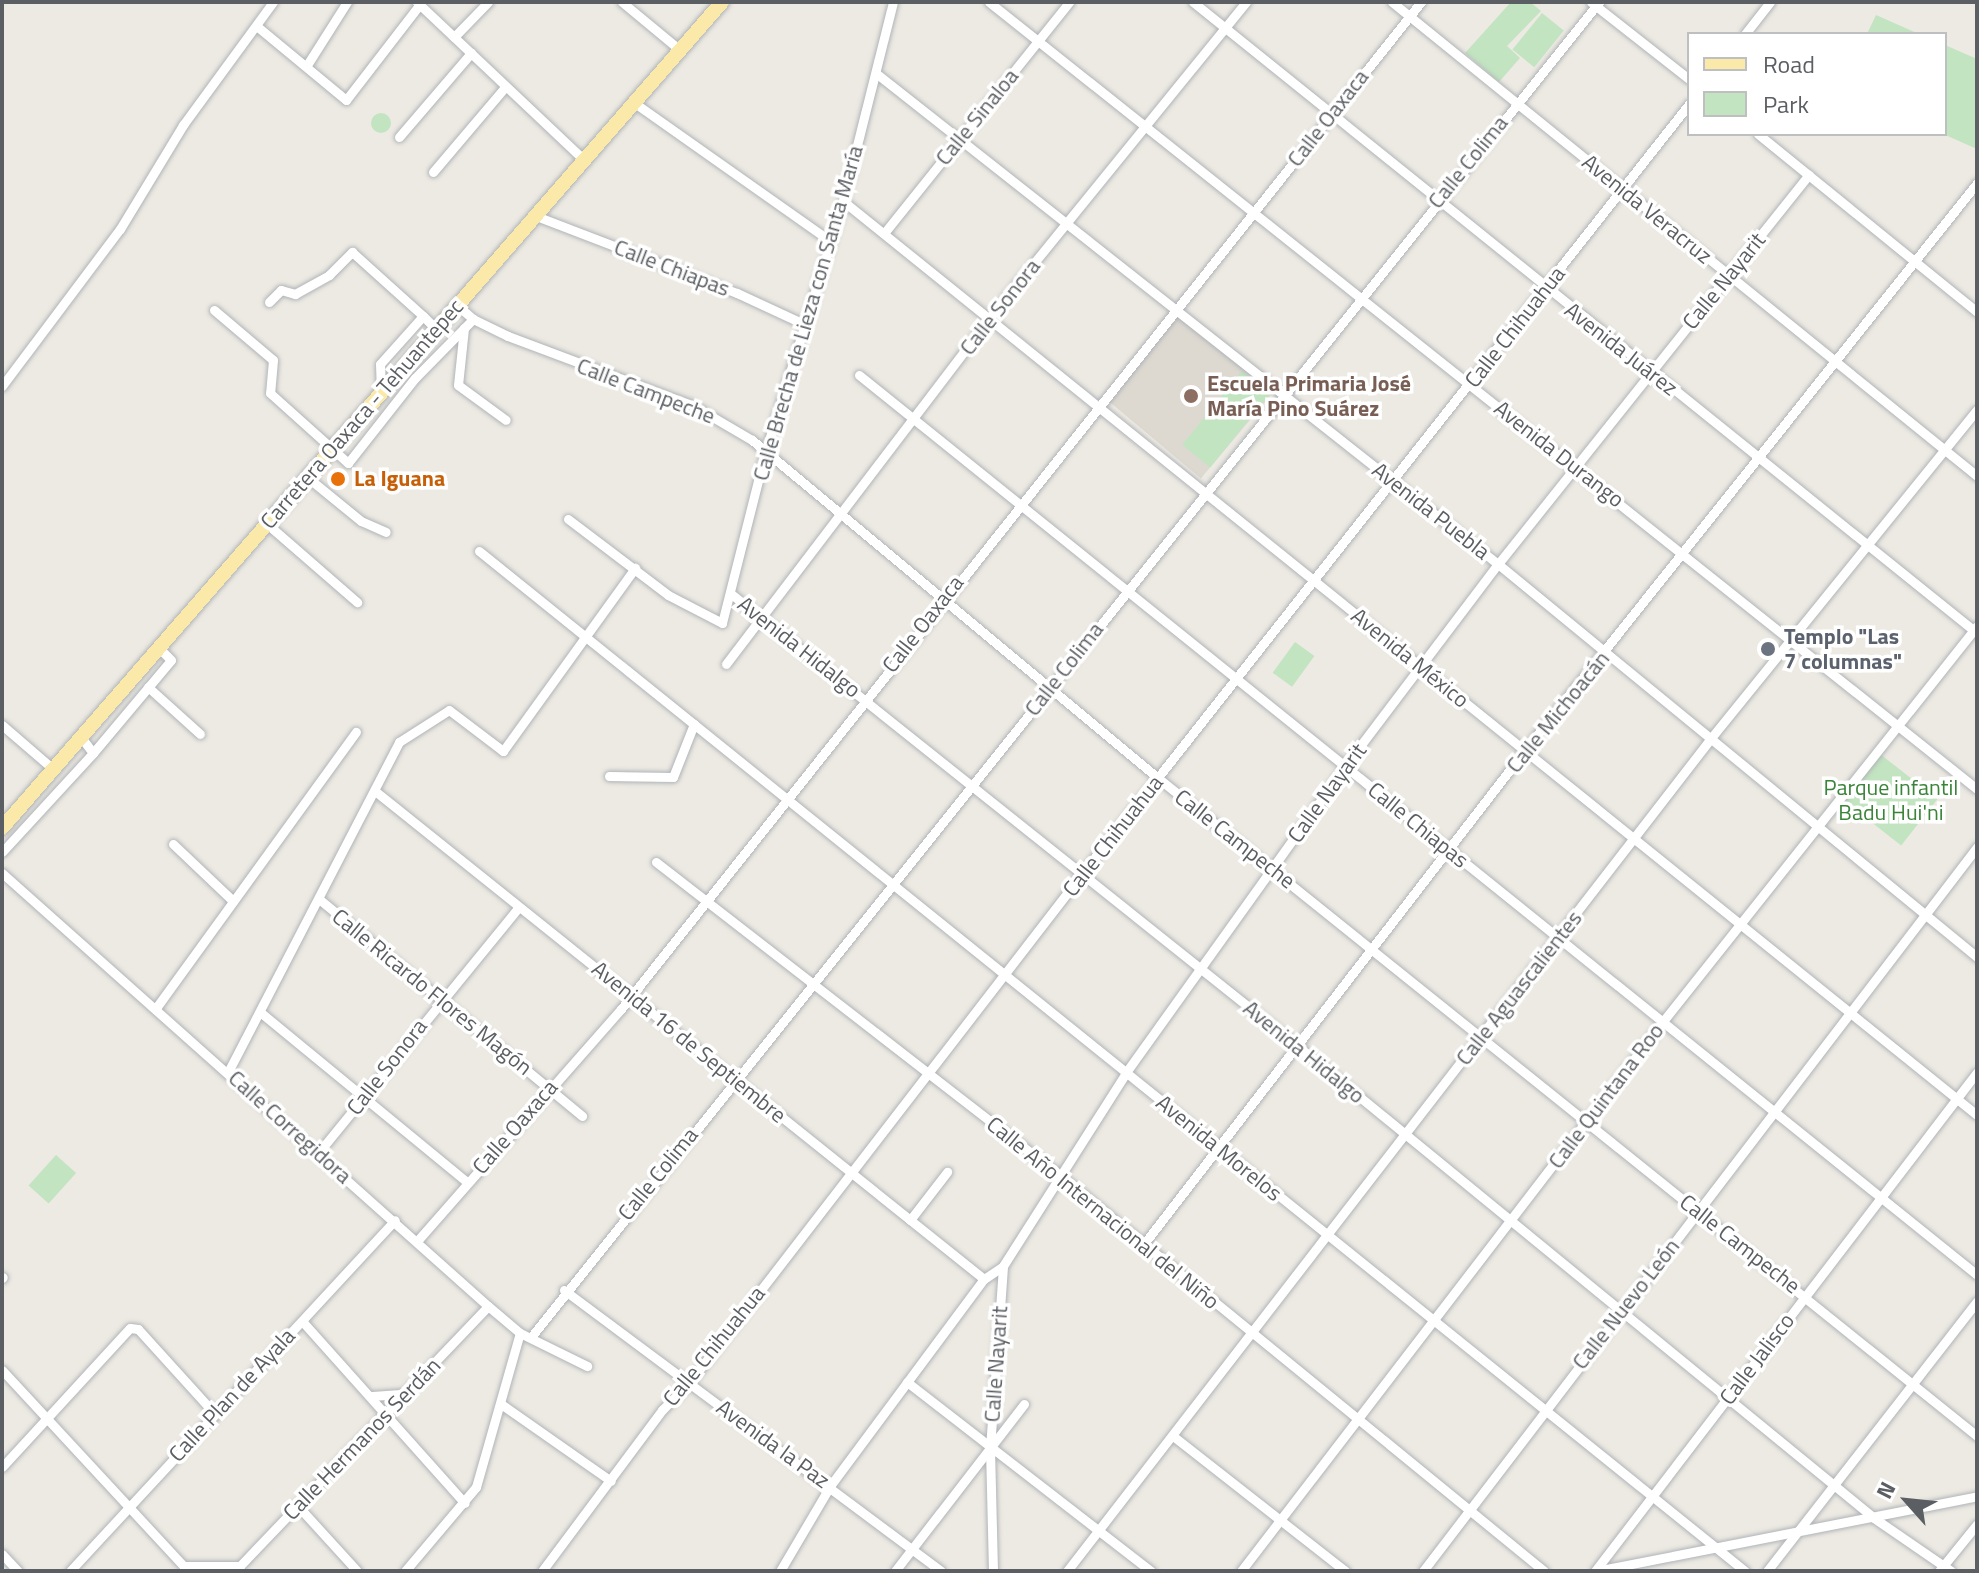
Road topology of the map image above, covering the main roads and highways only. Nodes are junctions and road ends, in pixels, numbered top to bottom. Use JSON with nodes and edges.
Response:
{"nodes":[{"id":1,"x":722,"y":2,"type":"edge"},
{"id":2,"x":2,"y":828,"type":"edge"}],
"edges":[{"from":1,"to":2,"type":"main road","name":"Carretera Oaxaca - Tehuantepec"}]}
